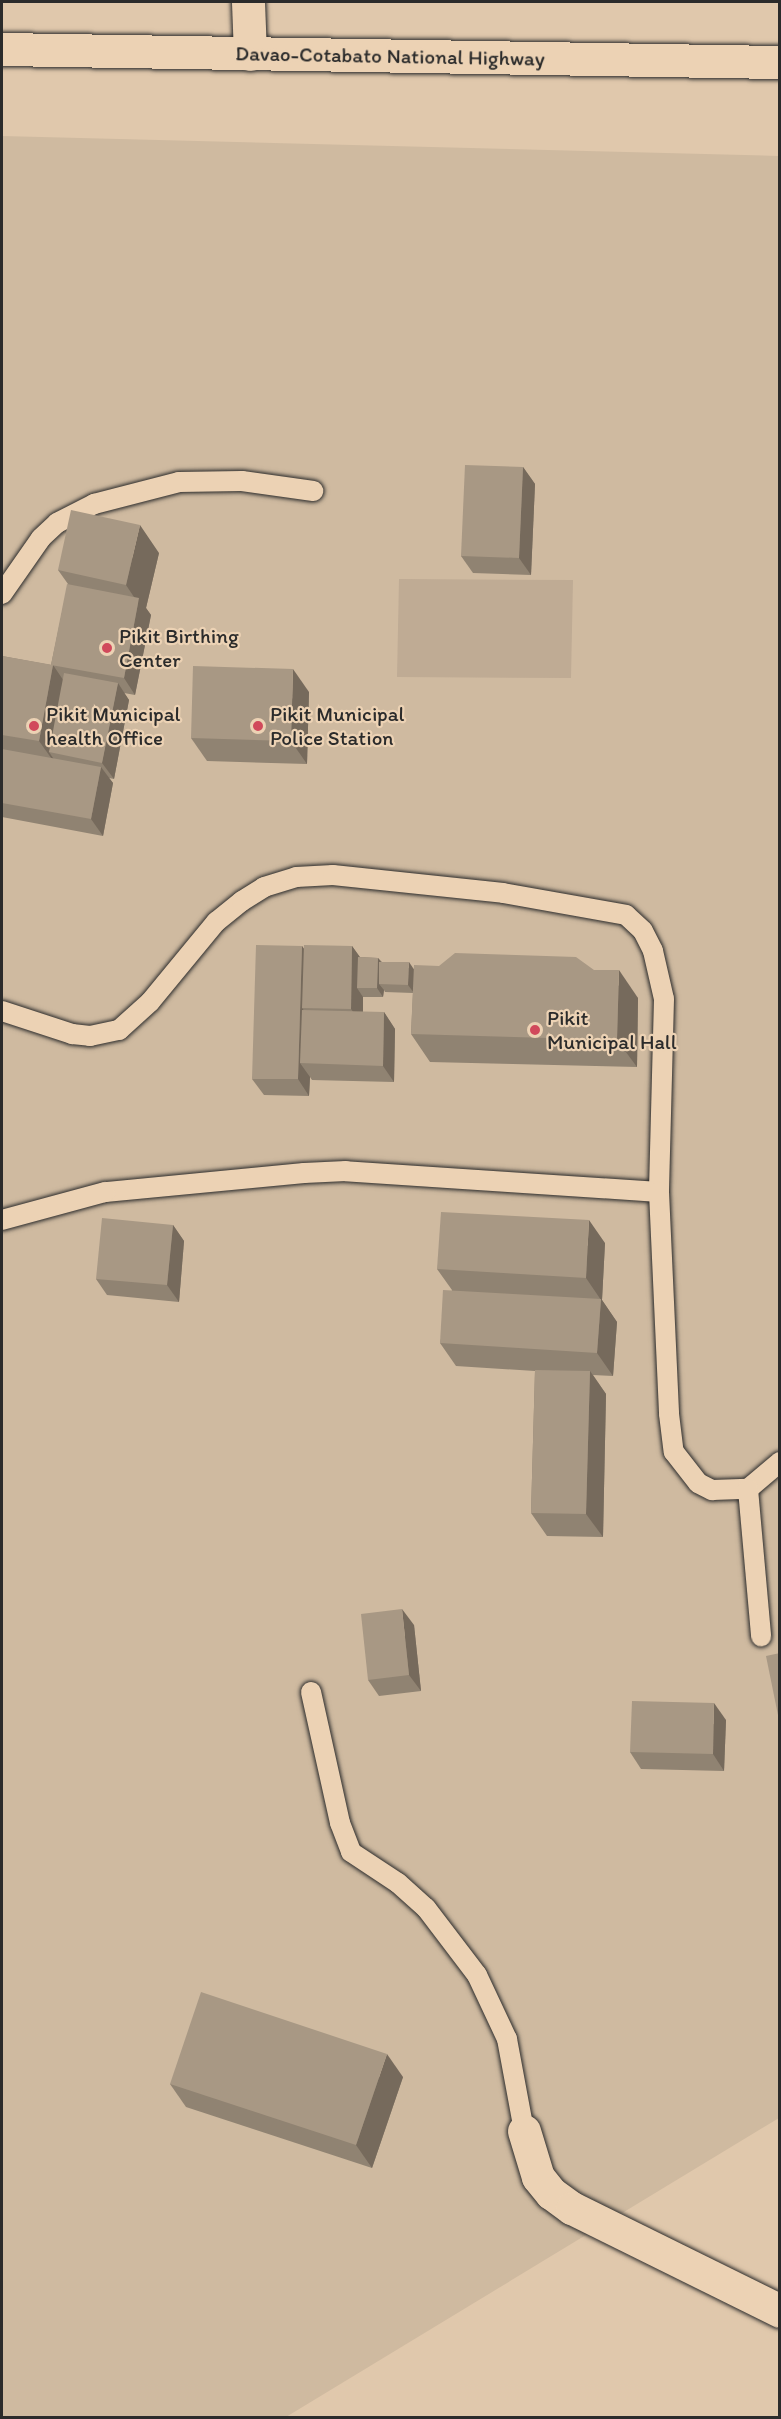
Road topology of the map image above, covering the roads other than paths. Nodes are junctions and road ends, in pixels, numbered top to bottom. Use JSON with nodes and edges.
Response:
{"nodes":[{"id":1,"x":248,"y":2,"type":"edge"},
{"id":2,"x":2,"y":50,"type":"edge"},
{"id":3,"x":250,"y":54,"type":"junction"},
{"id":4,"x":780,"y":62,"type":"edge"},
{"id":5,"x":313,"y":491,"type":"dead end"},
{"id":6,"x":2,"y":594,"type":"edge"},
{"id":7,"x":2,"y":1011,"type":"edge"},
{"id":8,"x":659,"y":1192,"type":"junction"},
{"id":9,"x":2,"y":1220,"type":"edge"},
{"id":10,"x":780,"y":1462,"type":"edge"},
{"id":11,"x":748,"y":1490,"type":"junction"},
{"id":12,"x":761,"y":1636,"type":"dead end"},
{"id":13,"x":311,"y":1692,"type":"dead end"},
{"id":14,"x":524,"y":2131,"type":"joint"},
{"id":15,"x":780,"y":2311,"type":"edge"}],
"edges":[{"from":1,"to":3,"type":"main road"},
{"from":2,"to":3,"type":"main road","name":"Davao-Cotabato National Highway"},
{"from":3,"to":4,"type":"main road","name":"Davao-Cotabato National Highway"},
{"from":5,"to":6,"type":"lane"},
{"from":7,"to":8,"type":"lane"},
{"from":8,"to":9,"type":"lane"},
{"from":8,"to":11,"type":"lane"},
{"from":10,"to":11,"type":"lane"},
{"from":11,"to":12,"type":"lane"},
{"from":13,"to":14,"type":"lane"},
{"from":14,"to":15,"type":"main road"}]}
